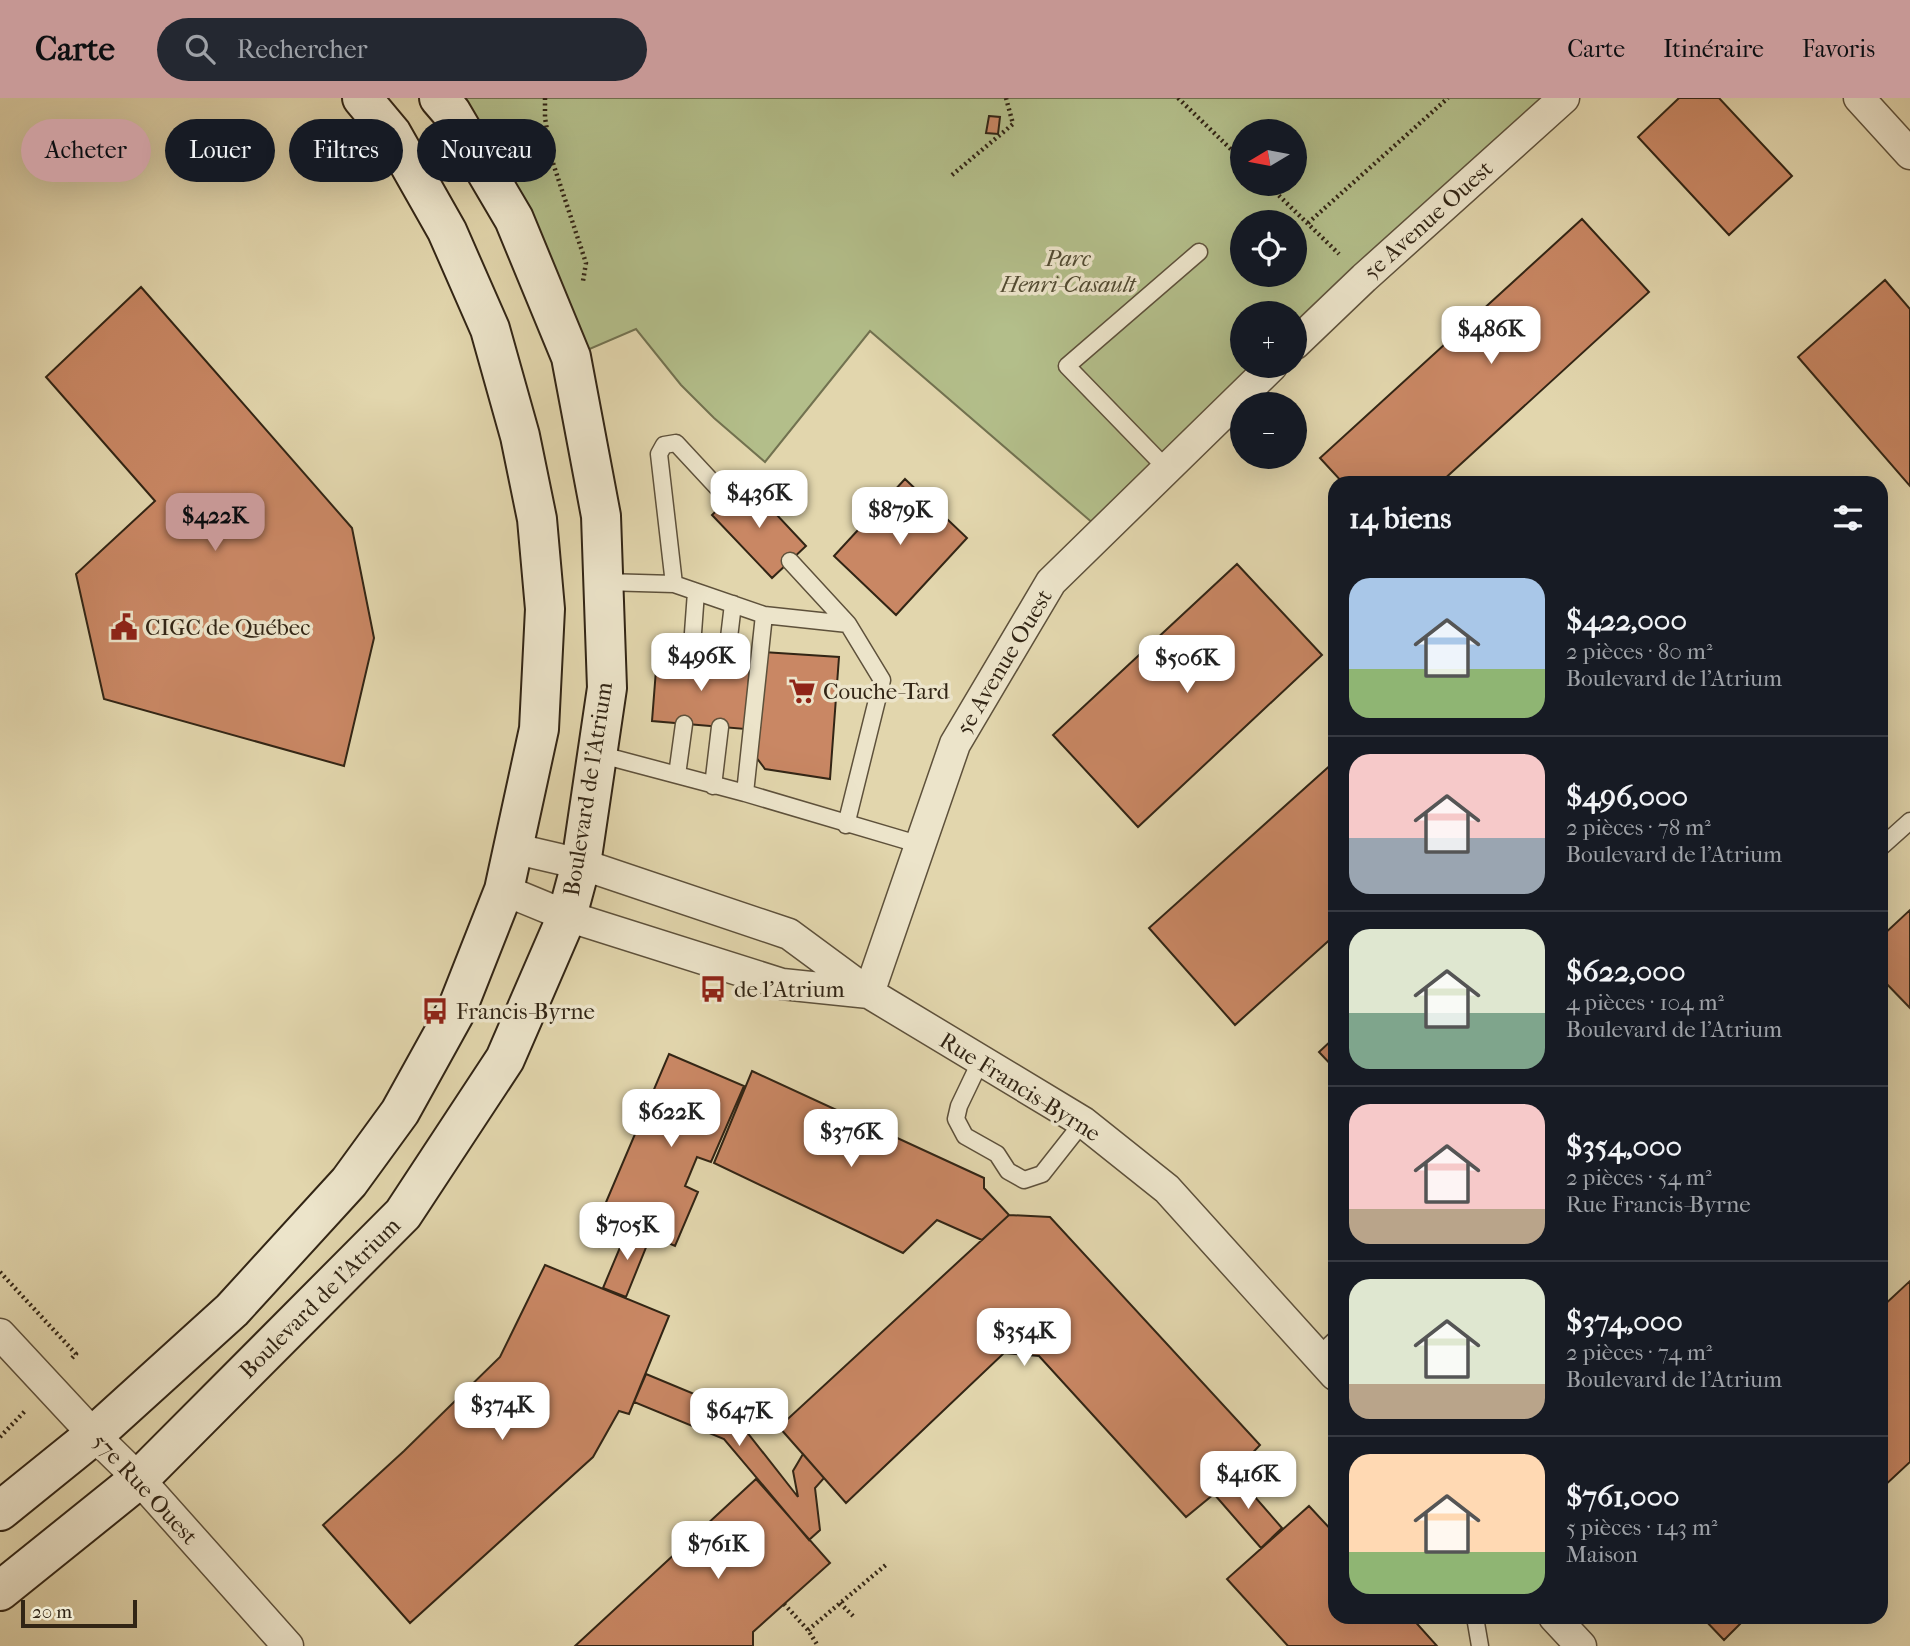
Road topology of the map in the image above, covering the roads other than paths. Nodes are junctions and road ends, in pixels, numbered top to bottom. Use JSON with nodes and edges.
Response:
{"nodes":[{"id":1,"x":362,"y":98,"type":"edge"},
{"id":2,"x":439,"y":98,"type":"edge"},
{"id":3,"x":1564,"y":98,"type":"edge"},
{"id":4,"x":1859,"y":98,"type":"edge"},
{"id":5,"x":1910,"y":153,"type":"edge"},
{"id":6,"x":1199,"y":252,"type":"dead end"},
{"id":7,"x":1307,"y":333,"type":"edge"},
{"id":8,"x":1260,"y":378,"type":"edge"},
{"id":9,"x":1166,"y":468,"type":"junction"},
{"id":10,"x":729,"y":499,"type":"dead end"},
{"id":11,"x":790,"y":561,"type":"dead end"},
{"id":12,"x":604,"y":582,"type":"junction"},
{"id":13,"x":674,"y":584,"type":"junction"},
{"id":14,"x":696,"y":592,"type":"junction"},
{"id":15,"x":733,"y":604,"type":"junction"},
{"id":16,"x":764,"y":615,"type":"junction"},
{"id":17,"x":848,"y":624,"type":"junction"},
{"id":18,"x":691,"y":660,"type":"dead end"},
{"id":19,"x":726,"y":663,"type":"dead end"},
{"id":20,"x":684,"y":724,"type":"dead end"},
{"id":21,"x":720,"y":727,"type":"dead end"},
{"id":22,"x":598,"y":754,"type":"junction"},
{"id":23,"x":677,"y":775,"type":"junction"},
{"id":24,"x":713,"y":786,"type":"junction"},
{"id":25,"x":745,"y":793,"type":"junction"},
{"id":26,"x":1910,"y":821,"type":"edge"},
{"id":27,"x":846,"y":825,"type":"junction"},
{"id":28,"x":1888,"y":841,"type":"edge"},
{"id":29,"x":921,"y":845,"type":"junction"},
{"id":30,"x":512,"y":848,"type":"junction"},
{"id":31,"x":581,"y":864,"type":"junction"},
{"id":32,"x":504,"y":890,"type":"junction"},
{"id":33,"x":567,"y":916,"type":"junction"},
{"id":34,"x":869,"y":993,"type":"junction"},
{"id":35,"x":981,"y":1060,"type":"junction"},
{"id":36,"x":1083,"y":1122,"type":"junction"},
{"id":37,"x":0,"y":1334,"type":"edge"},
{"id":38,"x":1328,"y":1356,"type":"edge"},
{"id":39,"x":94,"y":1435,"type":"junction"},
{"id":40,"x":139,"y":1479,"type":"junction"},
{"id":41,"x":0,"y":1511,"type":"edge"},
{"id":42,"x":0,"y":1591,"type":"edge"},
{"id":43,"x":1476,"y":1624,"type":"edge"},
{"id":44,"x":1561,"y":1624,"type":"edge"},
{"id":45,"x":288,"y":1646,"type":"edge"},
{"id":46,"x":1480,"y":1646,"type":"edge"},
{"id":47,"x":1581,"y":1646,"type":"edge"}],
"edges":[{"from":1,"to":30,"type":"street"},
{"from":2,"to":12,"type":"street","name":"Boulevard de l'Atrium"},
{"from":3,"to":7,"type":"street","name":"5e Avenue Ouest"},
{"from":4,"to":5,"type":"street"},
{"from":6,"to":9,"type":"lane"},
{"from":8,"to":9,"type":"street","name":"5e Avenue Ouest"},
{"from":9,"to":29,"type":"street","name":"5e Avenue Ouest"},
{"from":10,"to":13,"type":"lane"},
{"from":11,"to":17,"type":"lane"},
{"from":12,"to":13,"type":"lane"},
{"from":12,"to":22,"type":"street","name":"Boulevard de l'Atrium"},
{"from":13,"to":14,"type":"lane"},
{"from":14,"to":15,"type":"lane"},
{"from":14,"to":18,"type":"lane"},
{"from":15,"to":16,"type":"lane"},
{"from":15,"to":19,"type":"lane"},
{"from":16,"to":17,"type":"lane"},
{"from":16,"to":25,"type":"lane"},
{"from":17,"to":27,"type":"lane"},
{"from":20,"to":23,"type":"lane"},
{"from":21,"to":24,"type":"lane"},
{"from":22,"to":23,"type":"lane"},
{"from":22,"to":31,"type":"street","name":"Boulevard de l'Atrium"},
{"from":23,"to":24,"type":"lane"},
{"from":24,"to":25,"type":"lane"},
{"from":25,"to":27,"type":"lane"},
{"from":26,"to":28,"type":"lane"},
{"from":27,"to":29,"type":"lane"},
{"from":29,"to":34,"type":"street","name":"5e Avenue Ouest"},
{"from":30,"to":31,"type":"street","name":"Rue Francis-Byrne"},
{"from":30,"to":32,"type":"street"},
{"from":31,"to":33,"type":"street","name":"Boulevard de l'Atrium"},
{"from":31,"to":34,"type":"street","name":"Rue Francis-Byrne"},
{"from":32,"to":33,"type":"street","name":"Rue Francis-Byrne"},
{"from":32,"to":39,"type":"street"},
{"from":33,"to":34,"type":"street","name":"Rue Francis-Byrne"},
{"from":33,"to":40,"type":"street","name":"Boulevard de l'Atrium"},
{"from":34,"to":35,"type":"street","name":"Rue Francis-Byrne"},
{"from":35,"to":36,"type":"street","name":"Rue Francis-Byrne"},
{"from":35,"to":36,"type":"lane"},
{"from":36,"to":38,"type":"street","name":"Rue Francis-Byrne"},
{"from":37,"to":39,"type":"street","name":"57e Rue Ouest"},
{"from":39,"to":40,"type":"street","name":"57e Rue Ouest"},
{"from":39,"to":41,"type":"street"},
{"from":40,"to":42,"type":"street","name":"Boulevard de l'Atrium"},
{"from":40,"to":45,"type":"street","name":"57e Rue Ouest"},
{"from":43,"to":46,"type":"lane"},
{"from":44,"to":47,"type":"street"}]}
